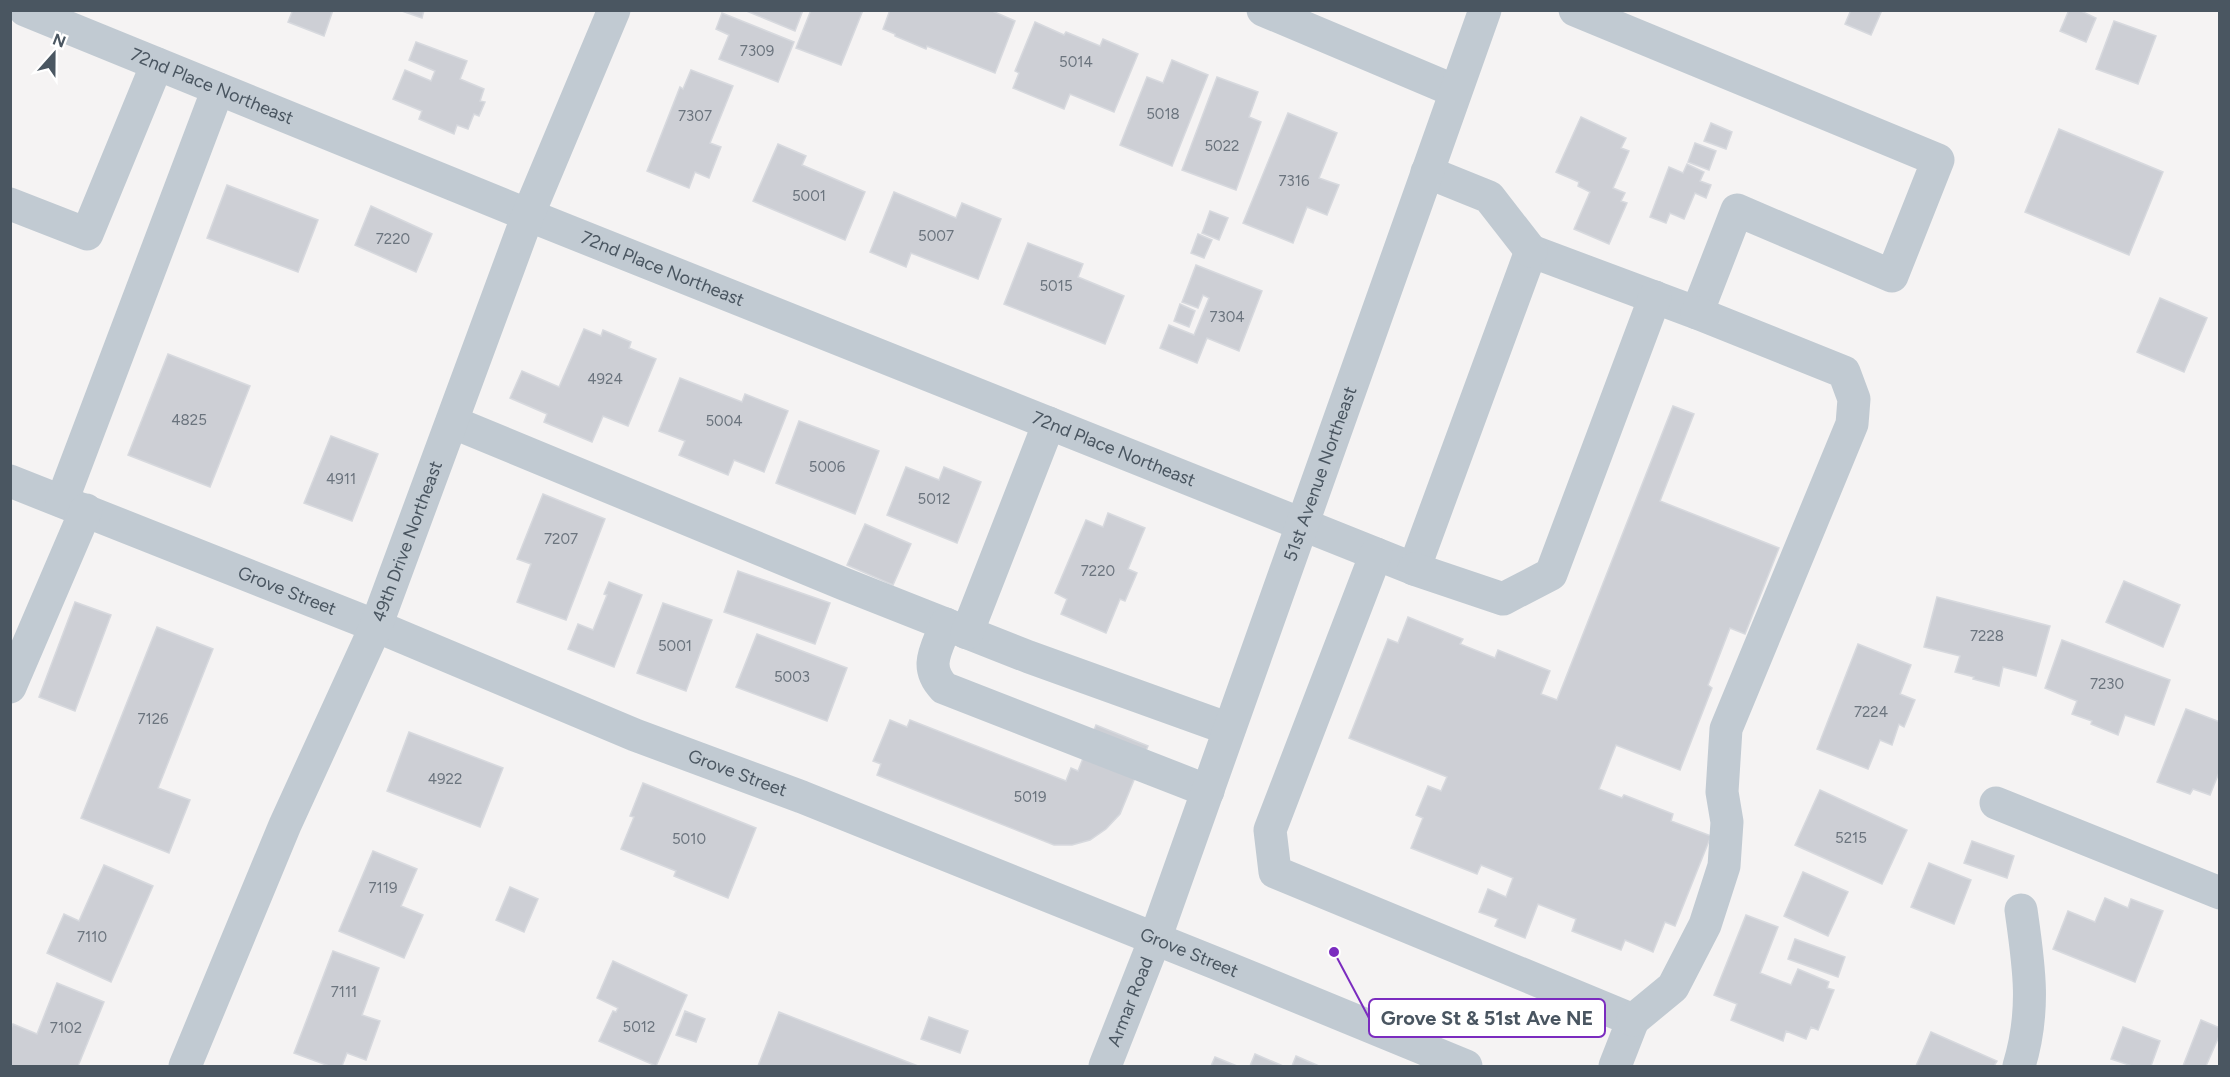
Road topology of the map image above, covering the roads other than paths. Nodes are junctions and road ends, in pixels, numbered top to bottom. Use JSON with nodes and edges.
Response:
{"nodes":[{"id":1,"x":25,"y":10,"type":"edge"},
{"id":2,"x":614,"y":10,"type":"edge"},
{"id":3,"x":1263,"y":10,"type":"edge"},
{"id":4,"x":1485,"y":10,"type":"edge"},
{"id":5,"x":1575,"y":10,"type":"edge"},
{"id":6,"x":157,"y":64,"type":"junction"},
{"id":7,"x":218,"y":89,"type":"junction"},
{"id":8,"x":1455,"y":91,"type":"junction"},
{"id":9,"x":1427,"y":172,"type":"junction"},
{"id":10,"x":10,"y":204,"type":"edge"},
{"id":11,"x":528,"y":215,"type":"junction"},
{"id":12,"x":1531,"y":251,"type":"junction"},
{"id":13,"x":1655,"y":297,"type":"junction"},
{"id":14,"x":1696,"y":313,"type":"junction"},
{"id":15,"x":452,"y":422,"type":"junction"},
{"id":16,"x":1049,"y":423,"type":"junction"},
{"id":17,"x":10,"y":481,"type":"edge"},
{"id":18,"x":74,"y":506,"type":"junction"},
{"id":19,"x":1302,"y":524,"type":"junction"},
{"id":20,"x":1377,"y":554,"type":"junction"},
{"id":21,"x":1414,"y":569,"type":"junction"},
{"id":22,"x":376,"y":626,"type":"junction"},
{"id":23,"x":956,"y":628,"type":"junction"},
{"id":24,"x":10,"y":687,"type":"edge"},
{"id":25,"x":1229,"y":729,"type":"junction"},
{"id":26,"x":1208,"y":790,"type":"junction"},
{"id":27,"x":1996,"y":803,"type":"dead end"},
{"id":28,"x":2220,"y":893,"type":"edge"},
{"id":29,"x":2021,"y":910,"type":"dead end"},
{"id":30,"x":1155,"y":939,"type":"junction"},
{"id":31,"x":1633,"y":1020,"type":"junction"},
{"id":32,"x":185,"y":1066,"type":"edge"},
{"id":33,"x":1105,"y":1066,"type":"edge"},
{"id":34,"x":1466,"y":1066,"type":"edge"},
{"id":35,"x":1615,"y":1066,"type":"edge"},
{"id":36,"x":2019,"y":1066,"type":"edge"}],
"edges":[{"from":1,"to":6,"type":"street","name":"72nd Place Northeast"},
{"from":2,"to":11,"type":"street","name":"49th Drive Northeast"},
{"from":3,"to":8,"type":"street"},
{"from":4,"to":8,"type":"street","name":"51st Avenue Northeast"},
{"from":5,"to":14,"type":"street"},
{"from":6,"to":7,"type":"street","name":"72nd Place Northeast"},
{"from":6,"to":10,"type":"street"},
{"from":7,"to":11,"type":"street","name":"72nd Place Northeast"},
{"from":7,"to":18,"type":"street"},
{"from":8,"to":9,"type":"street","name":"51st Avenue Northeast"},
{"from":9,"to":12,"type":"street"},
{"from":9,"to":19,"type":"street","name":"51st Avenue Northeast"},
{"from":11,"to":15,"type":"street","name":"49th Drive Northeast"},
{"from":11,"to":16,"type":"street","name":"72nd Place Northeast"},
{"from":12,"to":13,"type":"street"},
{"from":12,"to":21,"type":"street"},
{"from":13,"to":14,"type":"street"},
{"from":13,"to":21,"type":"street","name":"72nd Place Northeast"},
{"from":14,"to":31,"type":"street"},
{"from":15,"to":22,"type":"street","name":"49th Drive Northeast"},
{"from":15,"to":23,"type":"street"},
{"from":16,"to":19,"type":"street","name":"72nd Place Northeast"},
{"from":16,"to":23,"type":"street"},
{"from":17,"to":18,"type":"street","name":"Grove Street"},
{"from":18,"to":22,"type":"street","name":"Grove Street"},
{"from":18,"to":24,"type":"street"},
{"from":19,"to":20,"type":"street","name":"72nd Place Northeast"},
{"from":19,"to":25,"type":"street","name":"51st Avenue Northeast"},
{"from":20,"to":21,"type":"street","name":"72nd Place Northeast"},
{"from":20,"to":31,"type":"street"},
{"from":22,"to":30,"type":"street","name":"Grove Street"},
{"from":22,"to":32,"type":"street","name":"49th Drive Northeast"},
{"from":23,"to":25,"type":"street"},
{"from":23,"to":26,"type":"street"},
{"from":25,"to":26,"type":"street","name":"51st Avenue Northeast"},
{"from":26,"to":30,"type":"street","name":"51st Avenue Northeast"},
{"from":27,"to":28,"type":"street"},
{"from":29,"to":36,"type":"street"},
{"from":30,"to":33,"type":"street","name":"Armar Road"},
{"from":30,"to":34,"type":"street","name":"Grove Street"},
{"from":31,"to":35,"type":"street"}]}
